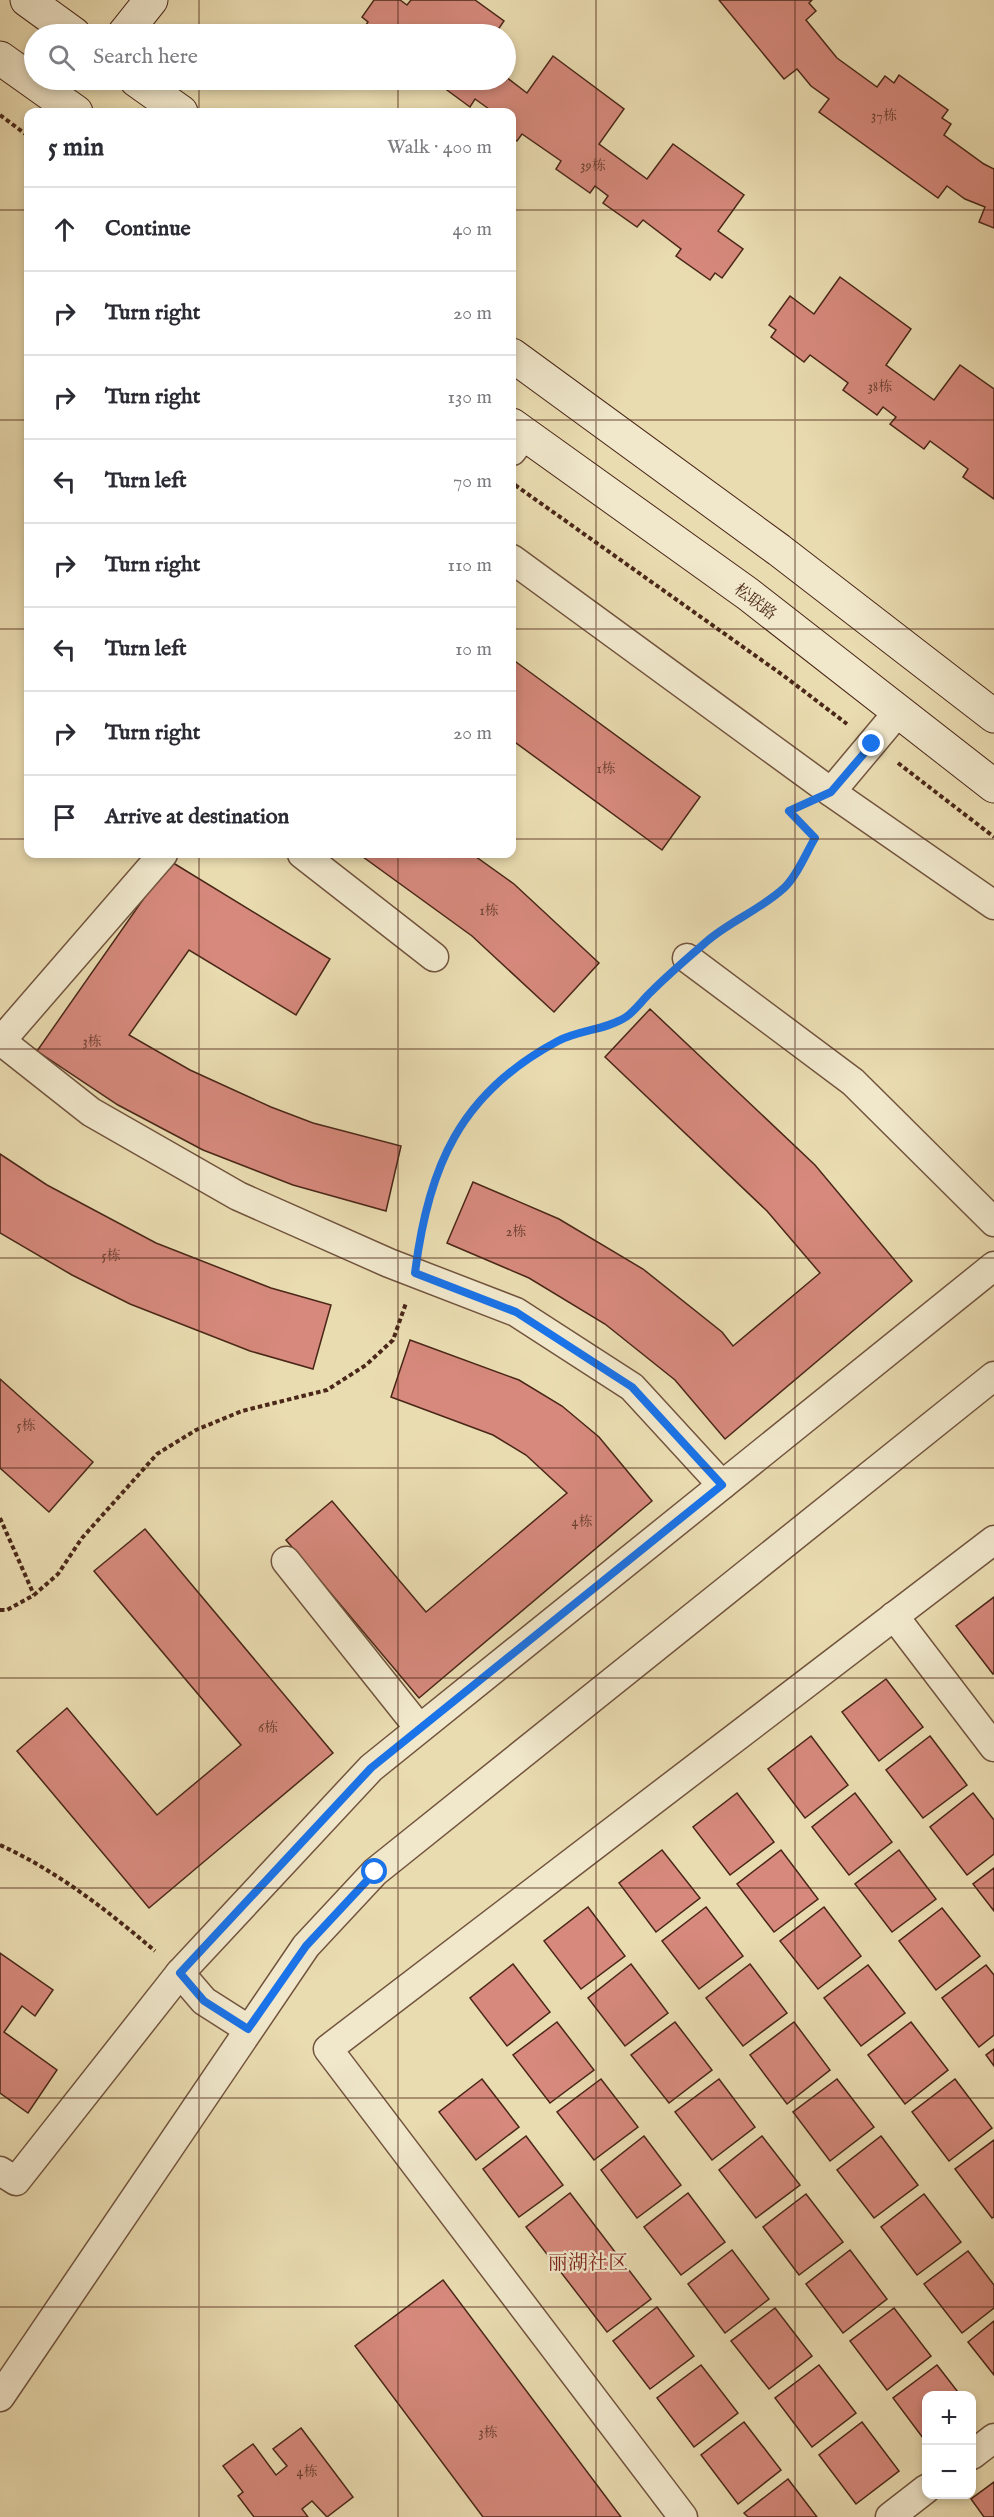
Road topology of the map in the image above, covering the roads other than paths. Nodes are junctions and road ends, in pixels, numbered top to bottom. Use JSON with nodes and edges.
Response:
{"nodes":[{"id":1,"x":27,"y":0,"type":"edge"},
{"id":2,"x":151,"y":0,"type":"edge"},
{"id":3,"x":60,"y":24,"type":"edge"},
{"id":4,"x":132,"y":24,"type":"edge"},
{"id":5,"x":0,"y":58,"type":"edge"},
{"id":6,"x":24,"y":75,"type":"edge"},
{"id":7,"x":44,"y":90,"type":"edge"},
{"id":8,"x":150,"y":90,"type":"edge"},
{"id":9,"x":69,"y":108,"type":"edge"},
{"id":10,"x":175,"y":108,"type":"edge"},
{"id":11,"x":516,"y":358,"type":"edge"},
{"id":12,"x":516,"y":437,"type":"edge"},
{"id":13,"x":516,"y":562,"type":"edge"},
{"id":14,"x":898,"y":712,"type":"junction"},
{"id":15,"x":994,"y":716,"type":"edge"},
{"id":16,"x":994,"y":786,"type":"edge"},
{"id":17,"x":831,"y":792,"type":"junction"},
{"id":18,"x":160,"y":858,"type":"edge"},
{"id":19,"x":307,"y":858,"type":"edge"},
{"id":20,"x":994,"y":905,"type":"edge"},
{"id":21,"x":434,"y":957,"type":"dead end"},
{"id":22,"x":687,"y":958,"type":"road end"},
{"id":23,"x":1,"y":1042,"type":"edge"},
{"id":24,"x":994,"y":1222,"type":"edge"},
{"id":25,"x":994,"y":1266,"type":"edge"},
{"id":26,"x":994,"y":1376,"type":"edge"},
{"id":27,"x":722,"y":1485,"type":"junction"},
{"id":28,"x":994,"y":1540,"type":"edge"},
{"id":29,"x":286,"y":1561,"type":"dead end"},
{"id":30,"x":894,"y":1616,"type":"junction"},
{"id":31,"x":419,"y":1728,"type":"junction"},
{"id":32,"x":994,"y":1747,"type":"edge"},
{"id":33,"x":180,"y":1973,"type":"junction"},
{"id":34,"x":248,"y":2029,"type":"junction"},
{"id":35,"x":0,"y":2171,"type":"edge"},
{"id":36,"x":0,"y":2397,"type":"edge"},
{"id":37,"x":994,"y":2438,"type":"edge"},
{"id":38,"x":976,"y":2452,"type":"edge"},
{"id":39,"x":922,"y":2493,"type":"edge"},
{"id":40,"x":683,"y":2517,"type":"edge"},
{"id":41,"x":890,"y":2517,"type":"edge"}],
"edges":[{"from":1,"to":3,"type":"street"},
{"from":2,"to":4,"type":"street"},
{"from":5,"to":6,"type":"street"},
{"from":7,"to":9,"type":"street"},
{"from":8,"to":10,"type":"street"},
{"from":11,"to":15,"type":"street"},
{"from":12,"to":14,"type":"street","name":"松联路"},
{"from":13,"to":17,"type":"street"},
{"from":14,"to":16,"type":"street","name":"松联路"},
{"from":14,"to":17,"type":"street"},
{"from":17,"to":20,"type":"street"},
{"from":18,"to":23,"type":"street"},
{"from":19,"to":21,"type":"street"},
{"from":22,"to":24,"type":"street"},
{"from":23,"to":27,"type":"street"},
{"from":25,"to":27,"type":"street"},
{"from":26,"to":34,"type":"street"},
{"from":27,"to":31,"type":"street"},
{"from":28,"to":30,"type":"street"},
{"from":29,"to":31,"type":"street"},
{"from":30,"to":32,"type":"street"},
{"from":30,"to":40,"type":"street"},
{"from":31,"to":33,"type":"street"},
{"from":33,"to":34,"type":"street"},
{"from":33,"to":35,"type":"street"},
{"from":34,"to":36,"type":"street"},
{"from":37,"to":38,"type":"street"},
{"from":39,"to":41,"type":"street"}]}
